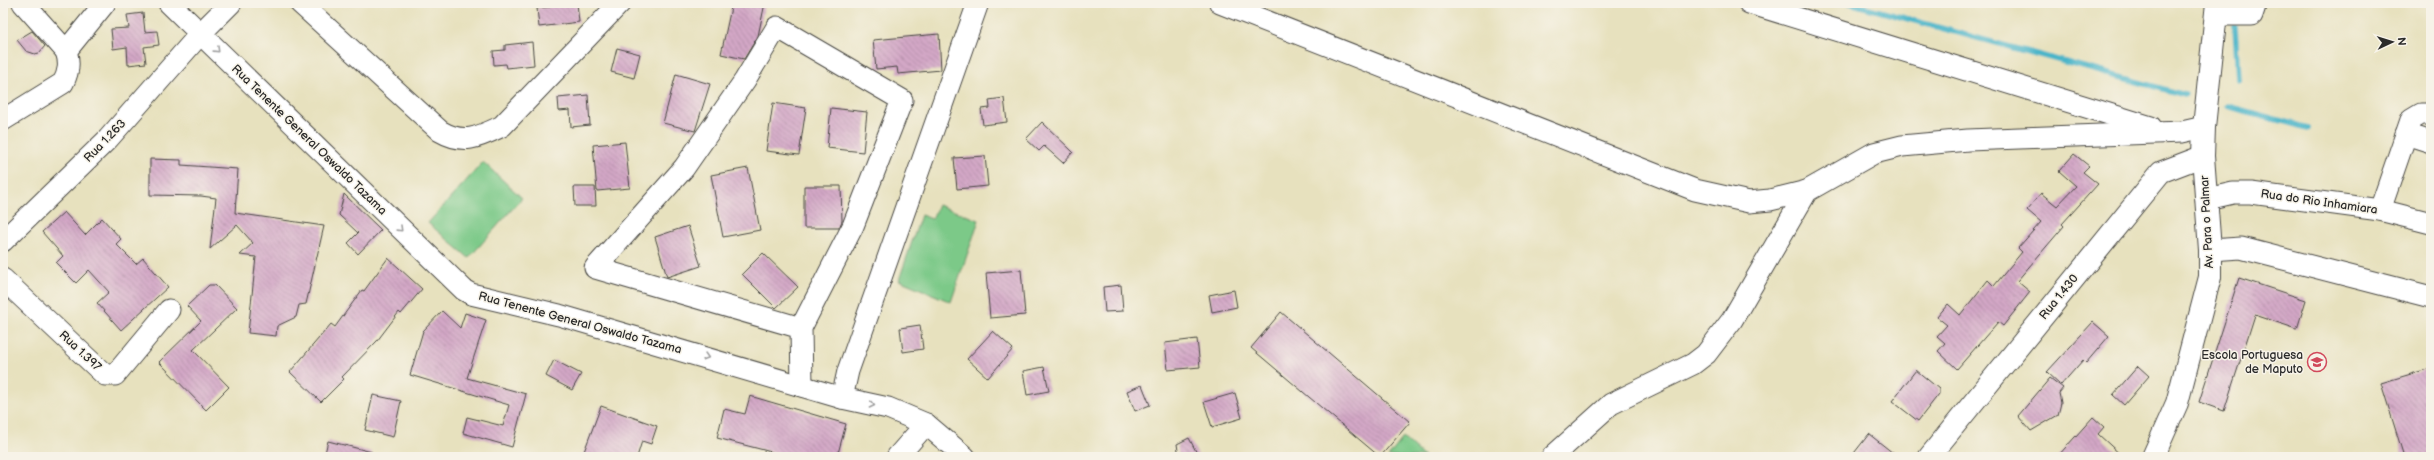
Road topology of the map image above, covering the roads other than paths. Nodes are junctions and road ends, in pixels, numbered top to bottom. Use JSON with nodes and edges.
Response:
{"nodes":[{"id":1,"x":22,"y":3,"type":"edge"},
{"id":2,"x":105,"y":3,"type":"edge"},
{"id":3,"x":169,"y":3,"type":"edge"},
{"id":4,"x":230,"y":3,"type":"edge"},
{"id":5,"x":300,"y":3,"type":"edge"},
{"id":6,"x":620,"y":3,"type":"edge"},
{"id":7,"x":978,"y":3,"type":"edge"},
{"id":8,"x":1220,"y":3,"type":"edge"},
{"id":9,"x":1749,"y":3,"type":"edge"},
{"id":10,"x":2256,"y":3,"type":"edge"},
{"id":11,"x":2216,"y":9,"type":"edge"},
{"id":12,"x":201,"y":33,"type":"junction"},
{"id":13,"x":66,"y":51,"type":"junction"},
{"id":14,"x":2431,"y":114,"type":"edge"},
{"id":15,"x":3,"y":120,"type":"edge"},
{"id":16,"x":2204,"y":127,"type":"junction"},
{"id":17,"x":2165,"y":131,"type":"junction"},
{"id":18,"x":2406,"y":134,"type":"junction"},
{"id":19,"x":2431,"y":142,"type":"edge"},
{"id":20,"x":2203,"y":156,"type":"junction"},
{"id":21,"x":1807,"y":191,"type":"junction"},
{"id":22,"x":2207,"y":199,"type":"junction"},
{"id":23,"x":2380,"y":210,"type":"junction"},
{"id":24,"x":2431,"y":223,"type":"edge"},
{"id":25,"x":3,"y":241,"type":"edge"},
{"id":26,"x":2210,"y":250,"type":"junction"},
{"id":27,"x":3,"y":279,"type":"edge"},
{"id":28,"x":2431,"y":297,"type":"edge"},
{"id":29,"x":169,"y":310,"type":"dead end"},
{"id":30,"x":801,"y":328,"type":"junction"},
{"id":31,"x":802,"y":386,"type":"junction"},
{"id":32,"x":842,"y":398,"type":"junction"},
{"id":33,"x":926,"y":424,"type":"junction"},
{"id":34,"x":897,"y":457,"type":"edge"},
{"id":35,"x":965,"y":457,"type":"edge"},
{"id":36,"x":1552,"y":457,"type":"edge"},
{"id":37,"x":1929,"y":457,"type":"edge"},
{"id":38,"x":2153,"y":457,"type":"edge"}],
"edges":[{"from":1,"to":13,"type":"street"},
{"from":2,"to":13,"type":"street"},
{"from":3,"to":12,"type":"street","name":"Rua Tenente General Oswaldo Tazama"},
{"from":4,"to":12,"type":"street","name":"Rua 1.263"},
{"from":5,"to":6,"type":"street"},
{"from":7,"to":32,"type":"street"},
{"from":8,"to":21,"type":"street"},
{"from":9,"to":17,"type":"street"},
{"from":10,"to":11,"type":"street"},
{"from":11,"to":16,"type":"main road","name":"Av. Para o Palmar"},
{"from":12,"to":25,"type":"street","name":"Rua 1.263"},
{"from":12,"to":31,"type":"street","name":"Rua Tenente General Oswaldo Tazama","one_way":true},
{"from":13,"to":15,"type":"street"},
{"from":14,"to":18,"type":"street"},
{"from":16,"to":17,"type":"street"},
{"from":16,"to":20,"type":"main road","name":"Av. Para o Palmar"},
{"from":17,"to":21,"type":"street"},
{"from":18,"to":19,"type":"street"},
{"from":18,"to":23,"type":"street"},
{"from":20,"to":22,"type":"main road","name":"Av. Para o Palmar"},
{"from":20,"to":37,"type":"street","name":"Rua 1.430"},
{"from":21,"to":36,"type":"street"},
{"from":22,"to":23,"type":"street","name":"Rua do Rio Inhamiara"},
{"from":22,"to":26,"type":"main road","name":"Av. Para o Palmar"},
{"from":23,"to":24,"type":"street","name":"Rua do Rio Inhamiara"},
{"from":26,"to":28,"type":"street"},
{"from":26,"to":38,"type":"main road","name":"Av. Para o Palmar"},
{"from":27,"to":29,"type":"street","name":"Rua 1.397"},
{"from":30,"to":30,"type":"street"},
{"from":30,"to":31,"type":"street"},
{"from":31,"to":32,"type":"street","name":"Rua Tenente General Oswaldo Tazama"},
{"from":32,"to":33,"type":"street","name":"Rua Tenente General Oswaldo Tazama","one_way":true},
{"from":33,"to":34,"type":"street"},
{"from":33,"to":35,"type":"street","name":"Rua Tenente General Oswaldo Tazama"}]}
